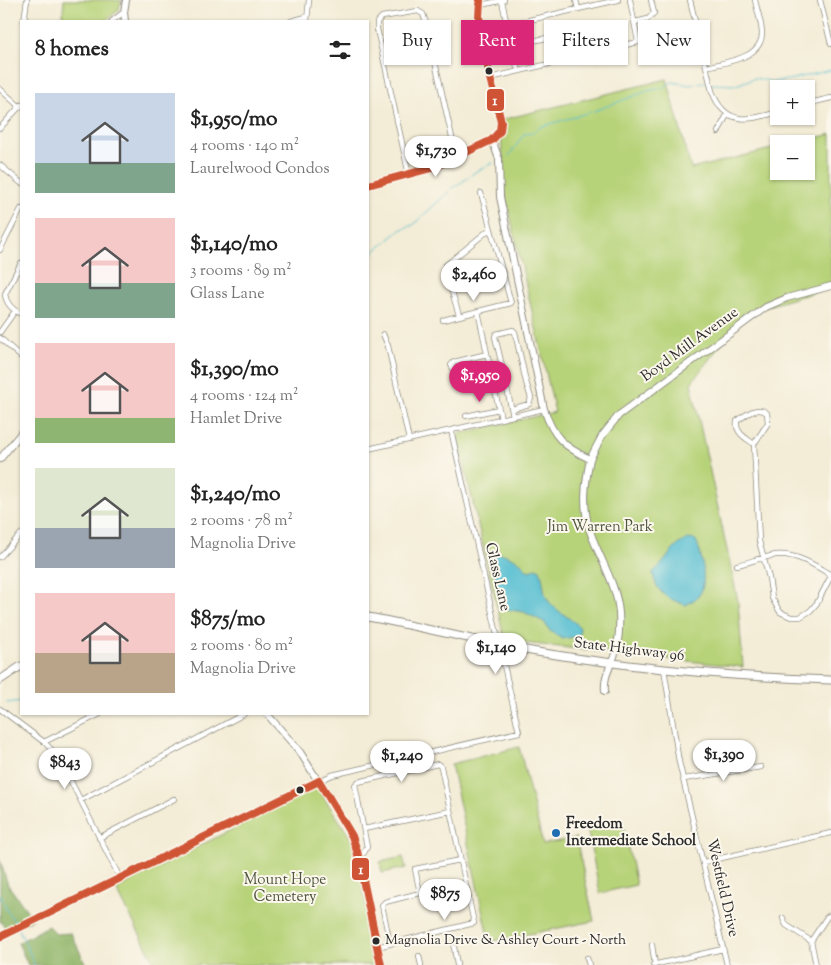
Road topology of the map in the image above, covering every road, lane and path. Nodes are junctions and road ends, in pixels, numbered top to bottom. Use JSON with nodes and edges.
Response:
{"nodes":[{"id":1,"x":27,"y":0,"type":"edge"},
{"id":2,"x":126,"y":0,"type":"edge"},
{"id":3,"x":309,"y":0,"type":"edge"},
{"id":4,"x":503,"y":0,"type":"edge"},
{"id":5,"x":576,"y":0,"type":"edge"},
{"id":6,"x":618,"y":0,"type":"edge"},
{"id":7,"x":630,"y":0,"type":"edge"},
{"id":8,"x":651,"y":0,"type":"edge"},
{"id":9,"x":690,"y":0,"type":"edge"},
{"id":10,"x":755,"y":0,"type":"edge"},
{"id":11,"x":820,"y":0,"type":"edge"},
{"id":12,"x":480,"y":2,"type":"edge"},
{"id":13,"x":578,"y":9,"type":"junction"},
{"id":14,"x":124,"y":12,"type":"junction"},
{"id":15,"x":306,"y":19,"type":"edge"},
{"id":16,"x":24,"y":20,"type":"edge"},
{"id":17,"x":113,"y":20,"type":"edge"},
{"id":18,"x":125,"y":20,"type":"edge"},
{"id":19,"x":506,"y":20,"type":"edge"},
{"id":20,"x":529,"y":20,"type":"edge"},
{"id":21,"x":635,"y":23,"type":"junction"},
{"id":22,"x":628,"y":44,"type":"edge"},
{"id":23,"x":831,"y":44,"type":"edge"},
{"id":24,"x":516,"y":65,"type":"edge"},
{"id":25,"x":547,"y":65,"type":"edge"},
{"id":26,"x":706,"y":67,"type":"junction"},
{"id":27,"x":518,"y":72,"type":"junction"},
{"id":28,"x":490,"y":78,"type":"junction"},
{"id":29,"x":0,"y":89,"type":"edge"},
{"id":30,"x":831,"y":98,"type":"edge"},
{"id":31,"x":815,"y":102,"type":"edge"},
{"id":32,"x":20,"y":106,"type":"edge"},
{"id":33,"x":770,"y":114,"type":"edge"},
{"id":34,"x":727,"y":115,"type":"junction"},
{"id":35,"x":0,"y":128,"type":"edge"},
{"id":36,"x":718,"y":132,"type":"dead end"},
{"id":37,"x":492,"y":140,"type":"junction"},
{"id":38,"x":455,"y":159,"type":"junction"},
{"id":39,"x":0,"y":165,"type":"edge"},
{"id":40,"x":409,"y":175,"type":"junction"},
{"id":41,"x":20,"y":181,"type":"edge"},
{"id":42,"x":369,"y":185,"type":"edge"},
{"id":43,"x":481,"y":193,"type":"dead end"},
{"id":44,"x":20,"y":211,"type":"edge"},
{"id":45,"x":490,"y":229,"type":"junction"},
{"id":46,"x":0,"y":250,"type":"edge"},
{"id":47,"x":20,"y":265,"type":"edge"},
{"id":48,"x":831,"y":286,"type":"edge"},
{"id":49,"x":16,"y":311,"type":"junction"},
{"id":50,"x":478,"y":311,"type":"junction"},
{"id":51,"x":20,"y":313,"type":"edge"},
{"id":52,"x":459,"y":316,"type":"junction"},
{"id":53,"x":443,"y":320,"type":"dead end"},
{"id":54,"x":0,"y":332,"type":"edge"},
{"id":55,"x":383,"y":334,"type":"dead end"},
{"id":56,"x":0,"y":338,"type":"edge"},
{"id":57,"x":487,"y":354,"type":"junction"},
{"id":58,"x":20,"y":356,"type":"edge"},
{"id":59,"x":489,"y":364,"type":"junction"},
{"id":60,"x":499,"y":409,"type":"junction"},
{"id":61,"x":512,"y":409,"type":"junction"},
{"id":62,"x":544,"y":409,"type":"junction"},
{"id":63,"x":466,"y":416,"type":"dead end"},
{"id":64,"x":513,"y":416,"type":"junction"},
{"id":65,"x":501,"y":419,"type":"junction"},
{"id":66,"x":451,"y":430,"type":"junction"},
{"id":67,"x":20,"y":434,"type":"edge"},
{"id":68,"x":409,"y":440,"type":"junction"},
{"id":69,"x":754,"y":444,"type":"junction"},
{"id":70,"x":369,"y":449,"type":"edge"},
{"id":71,"x":0,"y":459,"type":"edge"},
{"id":72,"x":590,"y":459,"type":"junction"},
{"id":73,"x":20,"y":535,"type":"edge"},
{"id":74,"x":0,"y":557,"type":"edge"},
{"id":75,"x":764,"y":559,"type":"junction"},
{"id":76,"x":737,"y":565,"type":"dead end"},
{"id":77,"x":831,"y":575,"type":"edge"},
{"id":78,"x":369,"y":617,"type":"edge"},
{"id":79,"x":499,"y":645,"type":"junction"},
{"id":80,"x":612,"y":663,"type":"junction"},
{"id":81,"x":20,"y":667,"type":"edge"},
{"id":82,"x":664,"y":670,"type":"junction"},
{"id":83,"x":0,"y":680,"type":"edge"},
{"id":84,"x":831,"y":680,"type":"edge"},
{"id":85,"x":605,"y":691,"type":"dead end"},
{"id":86,"x":0,"y":709,"type":"edge"},
{"id":87,"x":98,"y":715,"type":"edge"},
{"id":88,"x":242,"y":715,"type":"edge"},
{"id":89,"x":267,"y":715,"type":"edge"},
{"id":90,"x":44,"y":742,"type":"junction"},
{"id":91,"x":761,"y":767,"type":"dead end"},
{"id":92,"x":684,"y":779,"type":"junction"},
{"id":93,"x":319,"y":781,"type":"junction"},
{"id":94,"x":174,"y":799,"type":"dead end"},
{"id":95,"x":81,"y":800,"type":"junction"},
{"id":96,"x":450,"y":811,"type":"junction"},
{"id":97,"x":364,"y":829,"type":"junction"},
{"id":98,"x":831,"y":833,"type":"edge"},
{"id":99,"x":99,"y":838,"type":"junction"},
{"id":100,"x":358,"y":854,"type":"junction"},
{"id":101,"x":460,"y":860,"type":"junction"},
{"id":102,"x":704,"y":862,"type":"junction"},
{"id":103,"x":120,"y":878,"type":"junction"},
{"id":104,"x":831,"y":915,"type":"edge"},
{"id":105,"x":783,"y":918,"type":"dead end"},
{"id":106,"x":0,"y":937,"type":"edge"},
{"id":107,"x":811,"y":941,"type":"junction"},
{"id":108,"x":390,"y":944,"type":"junction"},
{"id":109,"x":652,"y":945,"type":"dead end"},
{"id":110,"x":377,"y":947,"type":"junction"},
{"id":111,"x":454,"y":947,"type":"dead end"},
{"id":112,"x":724,"y":949,"type":"junction"},
{"id":113,"x":419,"y":956,"type":"dead end"},
{"id":114,"x":587,"y":958,"type":"dead end"},
{"id":115,"x":381,"y":965,"type":"edge"},
{"id":116,"x":421,"y":965,"type":"edge"},
{"id":117,"x":457,"y":965,"type":"edge"},
{"id":118,"x":589,"y":965,"type":"edge"},
{"id":119,"x":654,"y":965,"type":"edge"},
{"id":120,"x":727,"y":965,"type":"edge"},
{"id":121,"x":816,"y":965,"type":"edge"}],
"edges":[{"from":1,"to":16,"type":"street"},
{"from":2,"to":14,"type":"street"},
{"from":3,"to":15,"type":"street"},
{"from":4,"to":12,"type":"street"},
{"from":4,"to":19,"type":"street"},
{"from":5,"to":13,"type":"street"},
{"from":6,"to":13,"type":"street"},
{"from":7,"to":21,"type":"street"},
{"from":8,"to":21,"type":"street"},
{"from":9,"to":26,"type":"street"},
{"from":10,"to":26,"type":"street"},
{"from":11,"to":23,"type":"street"},
{"from":12,"to":28,"type":"street"},
{"from":13,"to":20,"type":"street"},
{"from":14,"to":17,"type":"street"},
{"from":14,"to":18,"type":"street"},
{"from":21,"to":22,"type":"street"},
{"from":24,"to":27,"type":"street"},
{"from":25,"to":27,"type":"street"},
{"from":26,"to":34,"type":"street"},
{"from":27,"to":28,"type":"street"},
{"from":28,"to":37,"type":"street"},
{"from":29,"to":32,"type":"street"},
{"from":30,"to":31,"type":"street"},
{"from":32,"to":35,"type":"street"},
{"from":33,"to":34,"type":"street"},
{"from":34,"to":36,"type":"street"},
{"from":37,"to":38,"type":"street"},
{"from":37,"to":62,"type":"street"},
{"from":38,"to":40,"type":"street"},
{"from":38,"to":40,"type":"street"},
{"from":39,"to":41,"type":"street"},
{"from":40,"to":42,"type":"street"},
{"from":43,"to":45,"type":"street"},
{"from":44,"to":46,"type":"street"},
{"from":45,"to":50,"type":"street"},
{"from":45,"to":52,"type":"street"},
{"from":47,"to":49,"type":"street"},
{"from":48,"to":72,"type":"street","name":"Boyd Mill Avenue"},
{"from":49,"to":51,"type":"street"},
{"from":49,"to":54,"type":"street"},
{"from":50,"to":52,"type":"street"},
{"from":50,"to":57,"type":"street"},
{"from":52,"to":53,"type":"street"},
{"from":55,"to":68,"type":"street"},
{"from":56,"to":58,"type":"street"},
{"from":57,"to":59,"type":"street"},
{"from":57,"to":59,"type":"street"},
{"from":59,"to":60,"type":"street"},
{"from":60,"to":63,"type":"street"},
{"from":60,"to":65,"type":"street"},
{"from":61,"to":61,"type":"street"},
{"from":61,"to":64,"type":"street"},
{"from":62,"to":64,"type":"street"},
{"from":62,"to":72,"type":"street"},
{"from":64,"to":65,"type":"street"},
{"from":65,"to":66,"type":"street"},
{"from":66,"to":68,"type":"street"},
{"from":66,"to":79,"type":"street","name":"Glass Lane"},
{"from":67,"to":71,"type":"street"},
{"from":68,"to":70,"type":"street"},
{"from":69,"to":69,"type":"street"},
{"from":69,"to":75,"type":"street"},
{"from":72,"to":80,"type":"street","name":"Boyd Mill Avenue"},
{"from":73,"to":74,"type":"street"},
{"from":75,"to":76,"type":"street"},
{"from":75,"to":77,"type":"street"},
{"from":75,"to":77,"type":"street"},
{"from":78,"to":79,"type":"main road","name":"State Highway 96"},
{"from":79,"to":80,"type":"main road","name":"State Highway 96"},
{"from":79,"to":93,"type":"street","name":"Glass Lane"},
{"from":80,"to":82,"type":"main road","name":"State Highway 96"},
{"from":80,"to":85,"type":"street","name":"Boyd Mill Avenue"},
{"from":81,"to":83,"type":"main road"},
{"from":82,"to":84,"type":"main road","name":"State Highway 96"},
{"from":82,"to":92,"type":"street","name":"Westfield Drive"},
{"from":86,"to":90,"type":"street"},
{"from":87,"to":90,"type":"street"},
{"from":88,"to":95,"type":"street"},
{"from":89,"to":93,"type":"street"},
{"from":90,"to":95,"type":"street"},
{"from":91,"to":92,"type":"street"},
{"from":92,"to":102,"type":"street","name":"Westfield Drive"},
{"from":93,"to":100,"type":"street"},
{"from":93,"to":103,"type":"street"},
{"from":94,"to":99,"type":"street"},
{"from":95,"to":99,"type":"street"},
{"from":96,"to":97,"type":"street"},
{"from":96,"to":97,"type":"street"},
{"from":96,"to":101,"type":"street"},
{"from":97,"to":100,"type":"street"},
{"from":98,"to":102,"type":"street"},
{"from":99,"to":103,"type":"street"},
{"from":100,"to":110,"type":"street"},
{"from":101,"to":108,"type":"street"},
{"from":101,"to":108,"type":"street"},
{"from":102,"to":112,"type":"street","name":"Westfield Drive"},
{"from":103,"to":106,"type":"street"},
{"from":104,"to":107,"type":"street"},
{"from":105,"to":107,"type":"street"},
{"from":107,"to":121,"type":"street"},
{"from":108,"to":110,"type":"street"},
{"from":109,"to":119,"type":"street"},
{"from":110,"to":115,"type":"street"},
{"from":111,"to":117,"type":"street"},
{"from":112,"to":119,"type":"street"},
{"from":112,"to":120,"type":"street","name":"Westfield Drive"},
{"from":113,"to":116,"type":"street"},
{"from":114,"to":118,"type":"street"}]}
